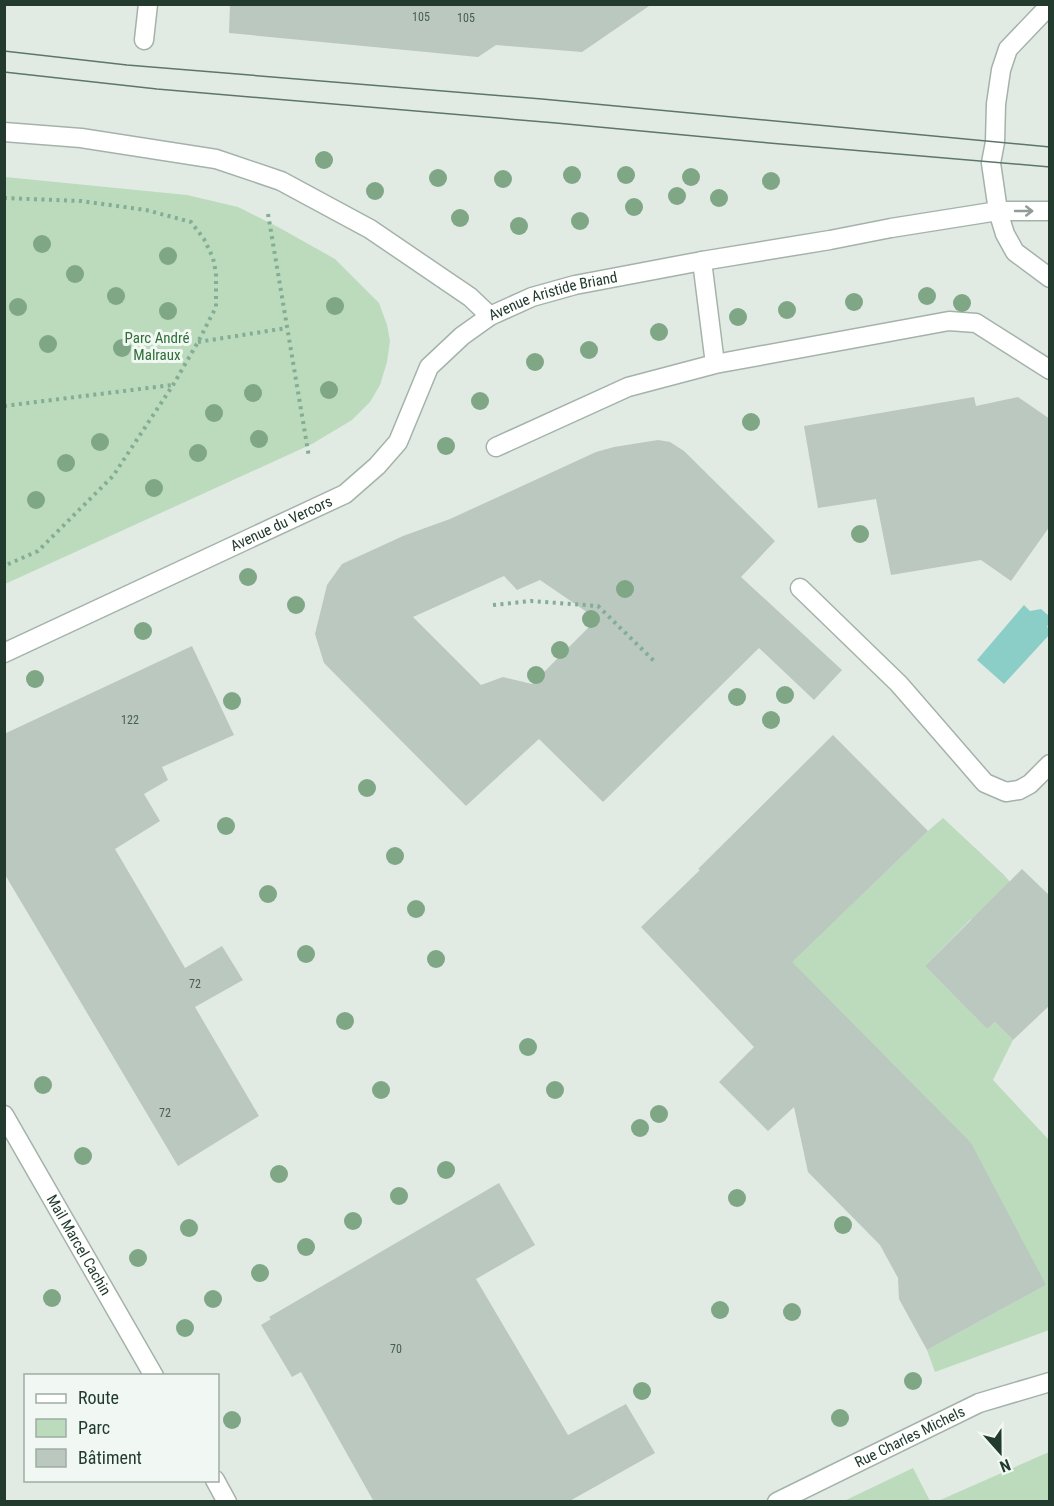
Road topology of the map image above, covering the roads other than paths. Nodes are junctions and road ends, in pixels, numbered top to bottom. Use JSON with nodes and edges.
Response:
{"nodes":[{"id":1,"x":148,"y":4,"type":"edge"},
{"id":2,"x":1050,"y":4,"type":"edge"},
{"id":3,"x":144,"y":40,"type":"dead end"},
{"id":4,"x":4,"y":132,"type":"edge"},
{"id":5,"x":998,"y":211,"type":"junction"},
{"id":6,"x":1050,"y":211,"type":"edge"},
{"id":7,"x":702,"y":261,"type":"junction"},
{"id":8,"x":1050,"y":278,"type":"edge"},
{"id":9,"x":490,"y":316,"type":"junction"},
{"id":10,"x":715,"y":364,"type":"junction"},
{"id":11,"x":1050,"y":370,"type":"edge"},
{"id":12,"x":495,"y":447,"type":"dead end"},
{"id":13,"x":800,"y":588,"type":"dead end"},
{"id":14,"x":4,"y":653,"type":"edge"},
{"id":15,"x":1050,"y":764,"type":"edge"},
{"id":16,"x":4,"y":1115,"type":"edge"},
{"id":17,"x":153,"y":1374,"type":"edge"},
{"id":18,"x":1050,"y":1382,"type":"edge"},
{"id":19,"x":216,"y":1482,"type":"edge"},
{"id":20,"x":228,"y":1502,"type":"edge"},
{"id":21,"x":777,"y":1502,"type":"edge"}],
"edges":[{"from":1,"to":3,"type":"street"},
{"from":2,"to":5,"type":"street"},
{"from":4,"to":9,"type":"street","name":"Avenue Aristide Briand"},
{"from":5,"to":6,"type":"street","name":"Avenue Aristide Briand","one_way":true},
{"from":5,"to":7,"type":"street","name":"Avenue Aristide Briand"},
{"from":5,"to":8,"type":"street"},
{"from":7,"to":9,"type":"street","name":"Avenue Aristide Briand"},
{"from":7,"to":10,"type":"street"},
{"from":9,"to":14,"type":"street","name":"Avenue du Vercors"},
{"from":10,"to":11,"type":"street"},
{"from":10,"to":12,"type":"street"},
{"from":13,"to":15,"type":"street"},
{"from":16,"to":17,"type":"street","name":"Mail Marcel Cachin"},
{"from":18,"to":21,"type":"street","name":"Rue Charles Michels"},
{"from":19,"to":20,"type":"street"}]}
